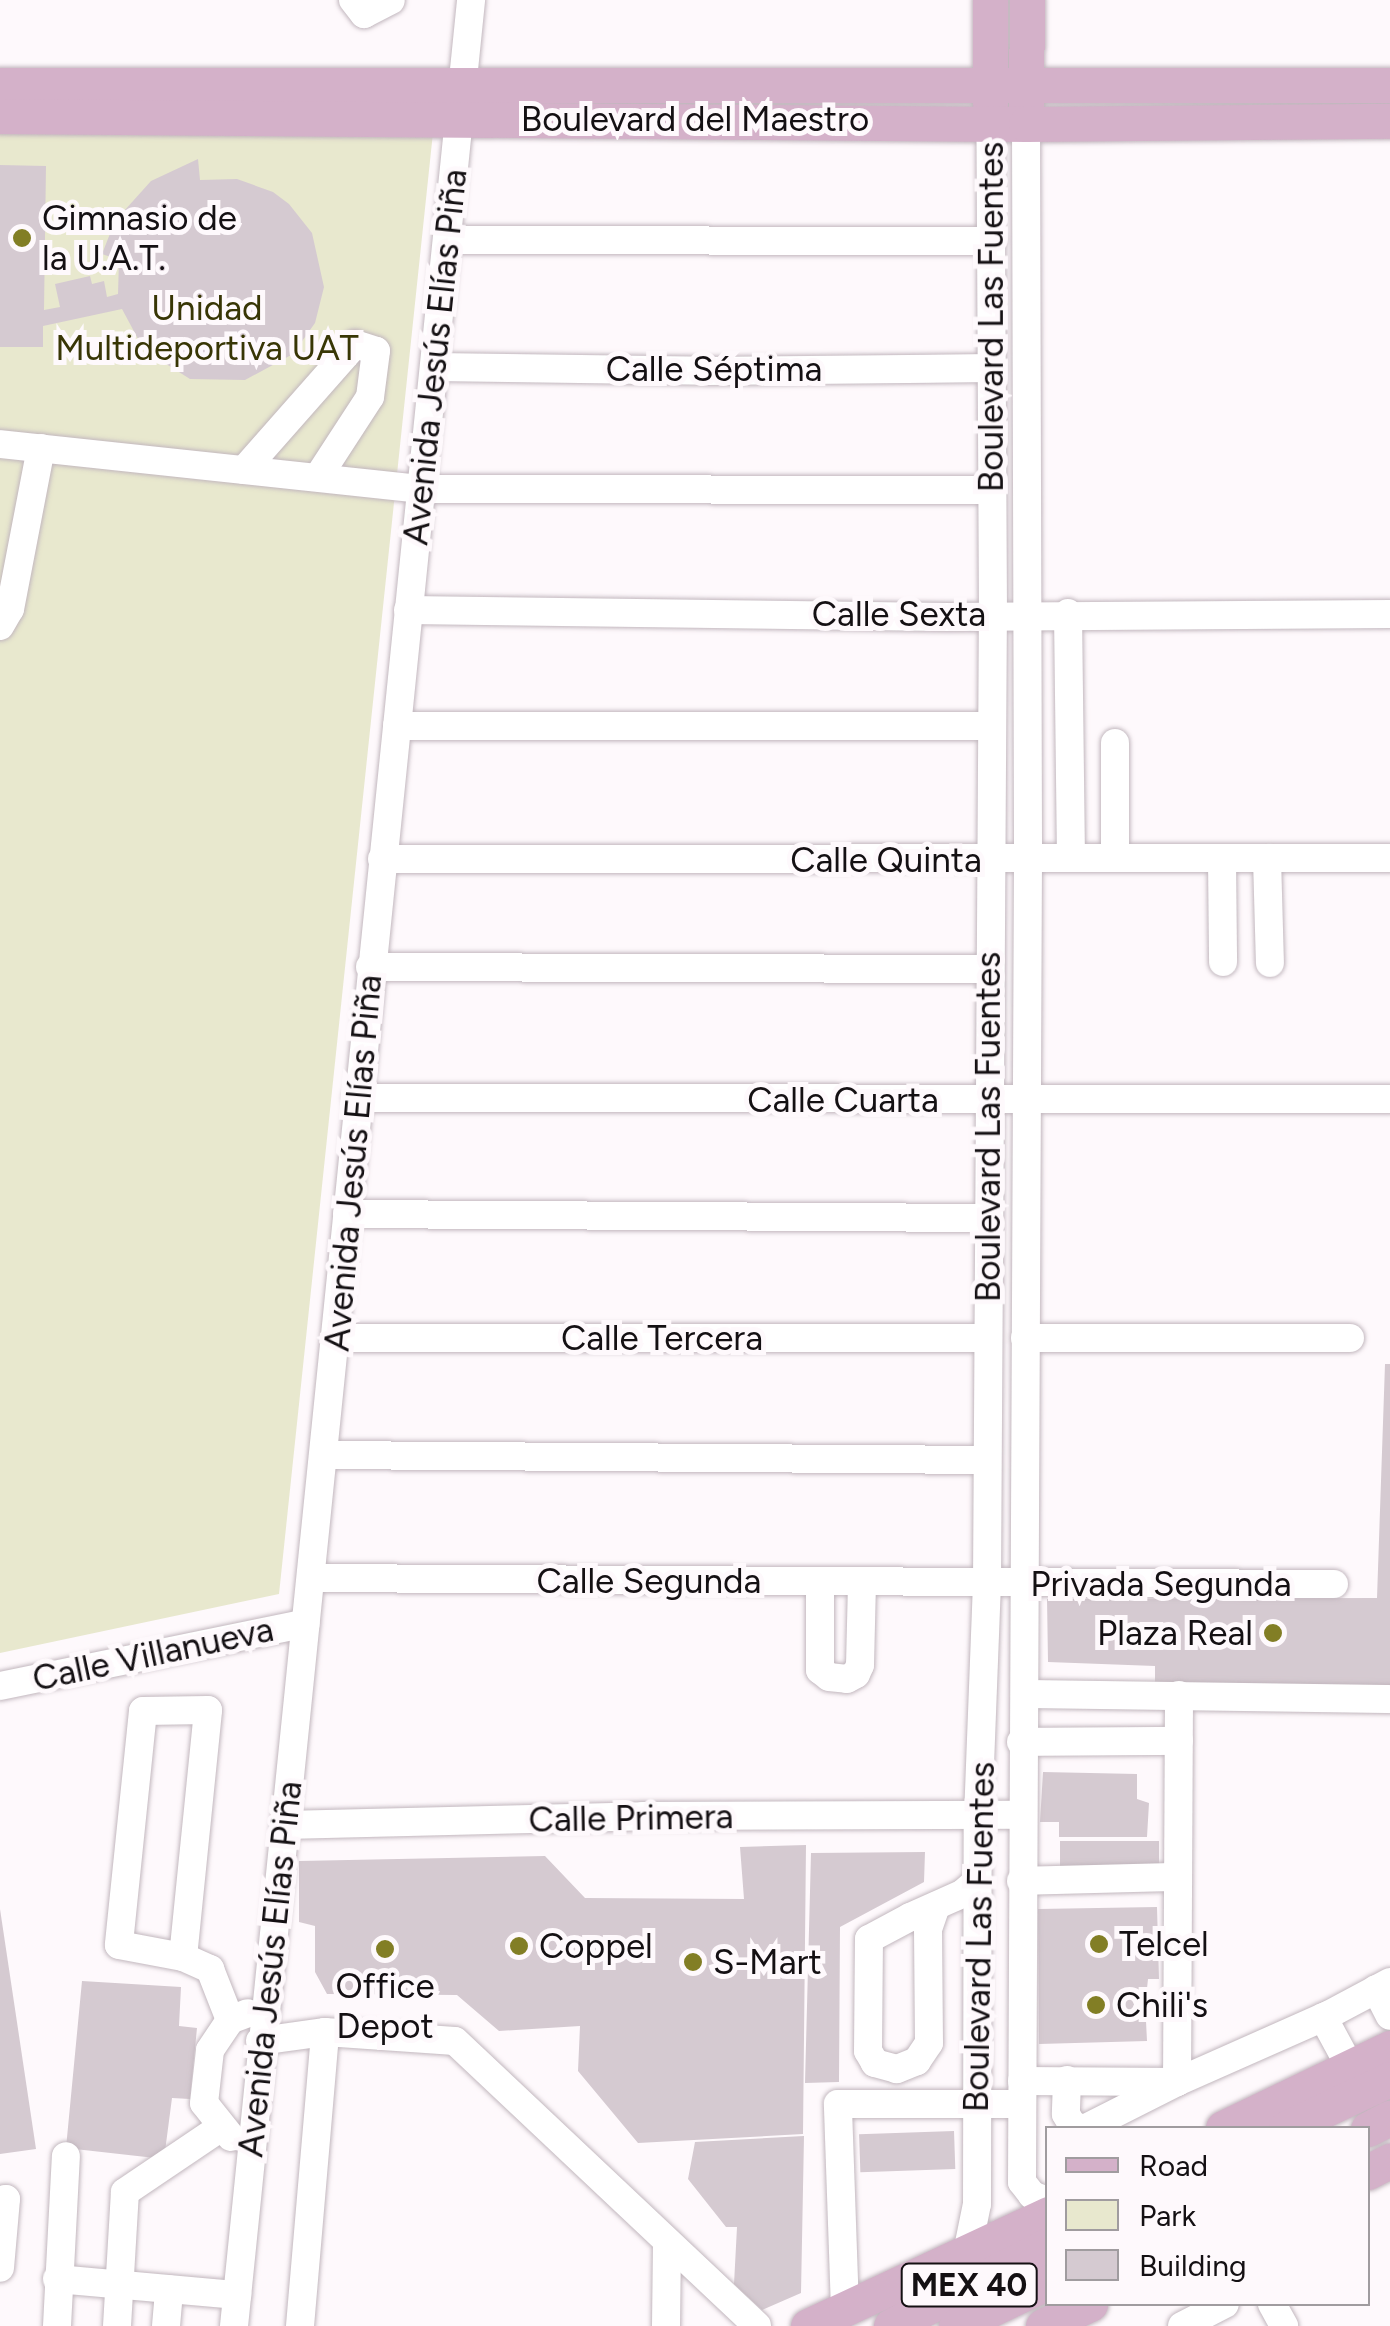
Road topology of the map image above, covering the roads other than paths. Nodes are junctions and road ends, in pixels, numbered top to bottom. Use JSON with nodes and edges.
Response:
{"nodes":[{"id":1,"x":354,"y":0,"type":"edge"},
{"id":2,"x":391,"y":0,"type":"edge"},
{"id":3,"x":471,"y":0,"type":"edge"},
{"id":4,"x":990,"y":0,"type":"edge"},
{"id":5,"x":1027,"y":0,"type":"edge"},
{"id":6,"x":990,"y":84,"type":"junction"},
{"id":7,"x":0,"y":85,"type":"edge"},
{"id":8,"x":1390,"y":86,"type":"edge"},
{"id":9,"x":1026,"y":87,"type":"junction"},
{"id":10,"x":462,"y":101,"type":"junction"},
{"id":11,"x":0,"y":116,"type":"edge"},
{"id":12,"x":990,"y":120,"type":"junction"},
{"id":13,"x":1390,"y":121,"type":"edge"},
{"id":14,"x":1026,"y":124,"type":"junction"},
{"id":15,"x":448,"y":240,"type":"junction"},
{"id":16,"x":992,"y":241,"type":"junction"},
{"id":17,"x":435,"y":368,"type":"junction"},
{"id":18,"x":992,"y":368,"type":"junction"},
{"id":19,"x":0,"y":444,"type":"edge"},
{"id":20,"x":41,"y":448,"type":"junction"},
{"id":21,"x":244,"y":470,"type":"junction"},
{"id":22,"x":318,"y":477,"type":"junction"},
{"id":23,"x":420,"y":489,"type":"junction"},
{"id":24,"x":992,"y":490,"type":"junction"},
{"id":25,"x":408,"y":610,"type":"junction"},
{"id":26,"x":1028,"y":613,"type":"junction"},
{"id":27,"x":993,"y":614,"type":"junction"},
{"id":28,"x":1068,"y":614,"type":"junction"},
{"id":29,"x":1390,"y":614,"type":"edge"},
{"id":30,"x":0,"y":626,"type":"edge"},
{"id":31,"x":397,"y":726,"type":"junction"},
{"id":32,"x":990,"y":726,"type":"junction"},
{"id":33,"x":1114,"y":743,"type":"dead end"},
{"id":34,"x":1071,"y":857,"type":"junction"},
{"id":35,"x":1028,"y":858,"type":"junction"},
{"id":36,"x":1115,"y":858,"type":"junction"},
{"id":37,"x":1267,"y":858,"type":"junction"},
{"id":38,"x":1390,"y":858,"type":"edge"},
{"id":39,"x":382,"y":859,"type":"junction"},
{"id":40,"x":1222,"y":859,"type":"junction"},
{"id":41,"x":989,"y":861,"type":"junction"},
{"id":42,"x":1223,"y":962,"type":"dead end"},
{"id":43,"x":1270,"y":963,"type":"dead end"},
{"id":44,"x":370,"y":968,"type":"junction"},
{"id":45,"x":989,"y":970,"type":"junction"},
{"id":46,"x":357,"y":1098,"type":"junction"},
{"id":47,"x":1027,"y":1099,"type":"junction"},
{"id":48,"x":988,"y":1100,"type":"junction"},
{"id":49,"x":1390,"y":1100,"type":"edge"},
{"id":50,"x":347,"y":1214,"type":"junction"},
{"id":51,"x":988,"y":1218,"type":"junction"},
{"id":52,"x":337,"y":1338,"type":"junction"},
{"id":53,"x":986,"y":1338,"type":"junction"},
{"id":54,"x":1026,"y":1338,"type":"junction"},
{"id":55,"x":1350,"y":1338,"type":"dead end"},
{"id":56,"x":324,"y":1454,"type":"junction"},
{"id":57,"x":986,"y":1460,"type":"junction"},
{"id":58,"x":311,"y":1578,"type":"junction"},
{"id":59,"x":820,"y":1582,"type":"junction"},
{"id":60,"x":862,"y":1582,"type":"junction"},
{"id":61,"x":1026,"y":1583,"type":"junction"},
{"id":62,"x":988,"y":1584,"type":"junction"},
{"id":63,"x":1334,"y":1584,"type":"dead end"},
{"id":64,"x":306,"y":1623,"type":"junction"},
{"id":65,"x":0,"y":1686,"type":"edge"},
{"id":66,"x":1024,"y":1694,"type":"junction"},
{"id":67,"x":1179,"y":1694,"type":"junction"},
{"id":68,"x":1390,"y":1700,"type":"edge"},
{"id":69,"x":1179,"y":1741,"type":"junction"},
{"id":70,"x":1021,"y":1742,"type":"junction"},
{"id":71,"x":1021,"y":1815,"type":"junction"},
{"id":72,"x":978,"y":1817,"type":"junction"},
{"id":73,"x":284,"y":1825,"type":"junction"},
{"id":74,"x":1178,"y":1877,"type":"junction"},
{"id":75,"x":978,"y":1880,"type":"junction"},
{"id":76,"x":1021,"y":1881,"type":"junction"},
{"id":77,"x":936,"y":1906,"type":"junction"},
{"id":78,"x":978,"y":1932,"type":"junction"},
{"id":79,"x":1021,"y":1934,"type":"junction"},
{"id":80,"x":184,"y":1957,"type":"junction"},
{"id":81,"x":1383,"y":1985,"type":"edge"},
{"id":82,"x":264,"y":2006,"type":"junction"},
{"id":83,"x":1390,"y":2016,"type":"edge"},
{"id":84,"x":1323,"y":2018,"type":"junction"},
{"id":85,"x":230,"y":2020,"type":"junction"},
{"id":86,"x":325,"y":2032,"type":"junction"},
{"id":87,"x":260,"y":2041,"type":"junction"},
{"id":88,"x":1390,"y":2048,"type":"edge"},
{"id":89,"x":1350,"y":2067,"type":"junction"},
{"id":90,"x":1390,"y":2078,"type":"edge"},
{"id":91,"x":1067,"y":2080,"type":"junction"},
{"id":92,"x":1177,"y":2082,"type":"junction"},
{"id":93,"x":1022,"y":2092,"type":"junction"},
{"id":94,"x":1390,"y":2096,"type":"edge"},
{"id":95,"x":977,"y":2106,"type":"junction"},
{"id":96,"x":1076,"y":2126,"type":"edge"},
{"id":97,"x":1087,"y":2126,"type":"edge"},
{"id":98,"x":1226,"y":2126,"type":"edge"},
{"id":99,"x":1290,"y":2126,"type":"edge"},
{"id":100,"x":1332,"y":2126,"type":"edge"},
{"id":101,"x":220,"y":2128,"type":"junction"},
{"id":102,"x":251,"y":2154,"type":"junction"},
{"id":103,"x":66,"y":2156,"type":"dead end"},
{"id":104,"x":0,"y":2200,"type":"edge"},
{"id":105,"x":1045,"y":2200,"type":"edge"},
{"id":106,"x":1045,"y":2215,"type":"edge"},
{"id":107,"x":666,"y":2245,"type":"junction"},
{"id":108,"x":1045,"y":2247,"type":"edge"},
{"id":109,"x":967,"y":2252,"type":"junction"},
{"id":110,"x":0,"y":2268,"type":"edge"},
{"id":111,"x":57,"y":2279,"type":"junction"},
{"id":112,"x":1045,"y":2283,"type":"edge"},
{"id":113,"x":120,"y":2285,"type":"junction"},
{"id":114,"x":169,"y":2289,"type":"junction"},
{"id":115,"x":237,"y":2294,"type":"junction"},
{"id":116,"x":1086,"y":2306,"type":"edge"},
{"id":117,"x":1221,"y":2306,"type":"edge"},
{"id":118,"x":844,"y":2309,"type":"junction"},
{"id":119,"x":57,"y":2326,"type":"edge"},
{"id":120,"x":117,"y":2326,"type":"edge"},
{"id":121,"x":166,"y":2326,"type":"edge"},
{"id":122,"x":234,"y":2326,"type":"edge"},
{"id":123,"x":300,"y":2326,"type":"edge"},
{"id":124,"x":666,"y":2326,"type":"edge"},
{"id":125,"x":757,"y":2326,"type":"edge"},
{"id":126,"x":808,"y":2326,"type":"edge"},
{"id":127,"x":891,"y":2326,"type":"edge"},
{"id":128,"x":956,"y":2326,"type":"edge"},
{"id":129,"x":1042,"y":2326,"type":"edge"},
{"id":130,"x":1182,"y":2326,"type":"edge"}],
"edges":[{"from":1,"to":2,"type":"street"},
{"from":3,"to":10,"type":"street","name":"Avenida Jesús Elías Piña"},
{"from":4,"to":6,"type":"main road","name":"Boulevard Las Fuentes"},
{"from":5,"to":9,"type":"main road","name":"Boulevard Las Fuentes"},
{"from":6,"to":9,"type":"main road","name":"Boulevard del Maestro"},
{"from":6,"to":10,"type":"main road","name":"Boulevard del Maestro"},
{"from":6,"to":12,"type":"main road","name":"Boulevard Las Fuentes"},
{"from":7,"to":10,"type":"main road","name":"Boulevard del Maestro"},
{"from":8,"to":9,"type":"main road","name":"Boulevard del Maestro"},
{"from":9,"to":14,"type":"main road","name":"Boulevard Las Fuentes"},
{"from":10,"to":11,"type":"main road","name":"Boulevard del Maestro"},
{"from":10,"to":12,"type":"main road","name":"Boulevard del Maestro"},
{"from":10,"to":15,"type":"street","name":"Avenida Jesús Elías Piña"},
{"from":12,"to":14,"type":"main road","name":"Boulevard del Maestro"},
{"from":12,"to":16,"type":"street","name":"Boulevard Las Fuentes"},
{"from":13,"to":14,"type":"main road","name":"Boulevard del Maestro"},
{"from":14,"to":26,"type":"street","name":"Boulevard Las Fuentes"},
{"from":15,"to":16,"type":"street"},
{"from":15,"to":17,"type":"street","name":"Avenida Jesús Elías Piña"},
{"from":16,"to":18,"type":"street","name":"Boulevard Las Fuentes"},
{"from":17,"to":18,"type":"street","name":"Calle Séptima"},
{"from":17,"to":23,"type":"street","name":"Avenida Jesús Elías Piña"},
{"from":18,"to":24,"type":"street","name":"Boulevard Las Fuentes"},
{"from":19,"to":20,"type":"street"},
{"from":20,"to":21,"type":"street"},
{"from":20,"to":30,"type":"street"},
{"from":21,"to":22,"type":"street"},
{"from":21,"to":22,"type":"street"},
{"from":22,"to":23,"type":"street"},
{"from":23,"to":24,"type":"street"},
{"from":23,"to":25,"type":"street","name":"Avenida Jesús Elías Piña"},
{"from":24,"to":27,"type":"street","name":"Boulevard Las Fuentes"},
{"from":25,"to":27,"type":"street","name":"Calle Sexta"},
{"from":25,"to":31,"type":"street","name":"Avenida Jesús Elías Piña"},
{"from":26,"to":27,"type":"street","name":"Calle Sexta"},
{"from":26,"to":28,"type":"street","name":"Calle Sexta"},
{"from":26,"to":35,"type":"street","name":"Boulevard Las Fuentes"},
{"from":27,"to":32,"type":"street","name":"Boulevard Las Fuentes"},
{"from":28,"to":29,"type":"street","name":"Calle Sexta"},
{"from":28,"to":34,"type":"street"},
{"from":31,"to":32,"type":"street"},
{"from":31,"to":39,"type":"street","name":"Avenida Jesús Elías Piña"},
{"from":32,"to":41,"type":"street","name":"Boulevard Las Fuentes"},
{"from":33,"to":36,"type":"street"},
{"from":34,"to":35,"type":"street","name":"Calle Quinta"},
{"from":34,"to":36,"type":"street","name":"Calle Quinta"},
{"from":35,"to":41,"type":"street","name":"Calle Quinta"},
{"from":35,"to":47,"type":"street","name":"Boulevard Las Fuentes"},
{"from":36,"to":40,"type":"street","name":"Calle Quinta"},
{"from":37,"to":38,"type":"street","name":"Calle Quinta"},
{"from":37,"to":40,"type":"street","name":"Calle Quinta"},
{"from":37,"to":43,"type":"street"},
{"from":39,"to":41,"type":"street","name":"Calle Quinta"},
{"from":39,"to":44,"type":"street","name":"Avenida Jesús Elías Piña"},
{"from":40,"to":42,"type":"street"},
{"from":41,"to":45,"type":"street","name":"Boulevard Las Fuentes"},
{"from":44,"to":45,"type":"street"},
{"from":44,"to":46,"type":"street","name":"Avenida Jesús Elías Piña"},
{"from":45,"to":48,"type":"street","name":"Boulevard Las Fuentes"},
{"from":46,"to":48,"type":"street","name":"Calle Cuarta"},
{"from":46,"to":50,"type":"street","name":"Avenida Jesús Elías Piña"},
{"from":47,"to":48,"type":"street","name":"Calle Cuarta"},
{"from":47,"to":49,"type":"street","name":"Calle Cuarta"},
{"from":47,"to":54,"type":"street","name":"Boulevard Las Fuentes"},
{"from":48,"to":51,"type":"street","name":"Boulevard Las Fuentes"},
{"from":50,"to":51,"type":"street"},
{"from":50,"to":52,"type":"street","name":"Avenida Jesús Elías Piña"},
{"from":51,"to":53,"type":"street","name":"Boulevard Las Fuentes"},
{"from":52,"to":53,"type":"street","name":"Calle Tercera"},
{"from":52,"to":56,"type":"street","name":"Avenida Jesús Elías Piña"},
{"from":53,"to":57,"type":"street","name":"Boulevard Las Fuentes"},
{"from":54,"to":55,"type":"street"},
{"from":54,"to":61,"type":"street","name":"Boulevard Las Fuentes"},
{"from":56,"to":57,"type":"street"},
{"from":56,"to":58,"type":"street","name":"Avenida Jesús Elías Piña"},
{"from":57,"to":62,"type":"street","name":"Boulevard Las Fuentes"},
{"from":58,"to":59,"type":"street","name":"Calle Segunda"},
{"from":58,"to":64,"type":"street","name":"Avenida Jesús Elías Piña"},
{"from":59,"to":60,"type":"street","name":"Calle Segunda"},
{"from":59,"to":60,"type":"street"},
{"from":60,"to":62,"type":"street","name":"Calle Segunda"},
{"from":61,"to":62,"type":"street","name":"Privada Segunda"},
{"from":61,"to":63,"type":"street","name":"Privada Segunda"},
{"from":61,"to":66,"type":"street","name":"Boulevard Las Fuentes"},
{"from":62,"to":72,"type":"street","name":"Boulevard Las Fuentes"},
{"from":64,"to":65,"type":"street","name":"Calle Villanueva"},
{"from":64,"to":73,"type":"street","name":"Avenida Jesús Elías Piña"},
{"from":66,"to":67,"type":"street"},
{"from":66,"to":70,"type":"street","name":"Boulevard Las Fuentes"},
{"from":67,"to":68,"type":"street"},
{"from":67,"to":69,"type":"street"},
{"from":69,"to":70,"type":"street"},
{"from":69,"to":74,"type":"street"},
{"from":70,"to":71,"type":"street","name":"Boulevard Las Fuentes"},
{"from":71,"to":72,"type":"street","name":"Calle Primera"},
{"from":71,"to":76,"type":"street","name":"Boulevard Las Fuentes"},
{"from":72,"to":73,"type":"street","name":"Calle Primera"},
{"from":72,"to":75,"type":"street","name":"Boulevard Las Fuentes"},
{"from":73,"to":82,"type":"street","name":"Avenida Jesús Elías Piña"},
{"from":74,"to":76,"type":"street"},
{"from":74,"to":92,"type":"street"},
{"from":75,"to":77,"type":"street"},
{"from":75,"to":78,"type":"street","name":"Boulevard Las Fuentes"},
{"from":76,"to":79,"type":"street","name":"Boulevard Las Fuentes"},
{"from":77,"to":77,"type":"street"},
{"from":78,"to":79,"type":"street"},
{"from":78,"to":95,"type":"street","name":"Boulevard Las Fuentes"},
{"from":79,"to":93,"type":"street","name":"Boulevard Las Fuentes"},
{"from":80,"to":80,"type":"street"},
{"from":80,"to":85,"type":"street"},
{"from":81,"to":83,"type":"street"},
{"from":81,"to":84,"type":"street"},
{"from":82,"to":85,"type":"street"},
{"from":82,"to":87,"type":"street","name":"Avenida Jesús Elías Piña"},
{"from":84,"to":89,"type":"street"},
{"from":84,"to":92,"type":"street"},
{"from":85,"to":101,"type":"street"},
{"from":86,"to":87,"type":"street"},
{"from":86,"to":107,"type":"street"},
{"from":86,"to":123,"type":"street"},
{"from":87,"to":102,"type":"street","name":"Avenida Jesús Elías Piña"},
{"from":88,"to":89,"type":"main road"},
{"from":89,"to":98,"type":"main road"},
{"from":90,"to":99,"type":"main road"},
{"from":91,"to":92,"type":"street"},
{"from":91,"to":93,"type":"street"},
{"from":91,"to":96,"type":"street"},
{"from":92,"to":97,"type":"street"},
{"from":93,"to":95,"type":"street"},
{"from":93,"to":105,"type":"street","name":"Boulevard Las Fuentes"},
{"from":94,"to":100,"type":"main road"},
{"from":95,"to":109,"type":"street","name":"Boulevard Las Fuentes"},
{"from":95,"to":118,"type":"street"},
{"from":101,"to":102,"type":"street"},
{"from":101,"to":113,"type":"street"},
{"from":102,"to":115,"type":"street","name":"Avenida Jesús Elías Piña"},
{"from":103,"to":111,"type":"street"},
{"from":104,"to":110,"type":"street"},
{"from":106,"to":109,"type":"main road"},
{"from":107,"to":124,"type":"street"},
{"from":107,"to":125,"type":"street"},
{"from":108,"to":127,"type":"main road","number":"MEX 40"},
{"from":109,"to":118,"type":"main road"},
{"from":111,"to":113,"type":"street"},
{"from":111,"to":119,"type":"street"},
{"from":112,"to":128,"type":"main road","number":"MEX 40"},
{"from":113,"to":114,"type":"street"},
{"from":113,"to":120,"type":"street"},
{"from":114,"to":115,"type":"street"},
{"from":114,"to":121,"type":"street"},
{"from":115,"to":122,"type":"street","name":"Avenida Jesús Elías Piña"},
{"from":116,"to":129,"type":"main road"},
{"from":117,"to":130,"type":"street"},
{"from":118,"to":126,"type":"main road"}]}
